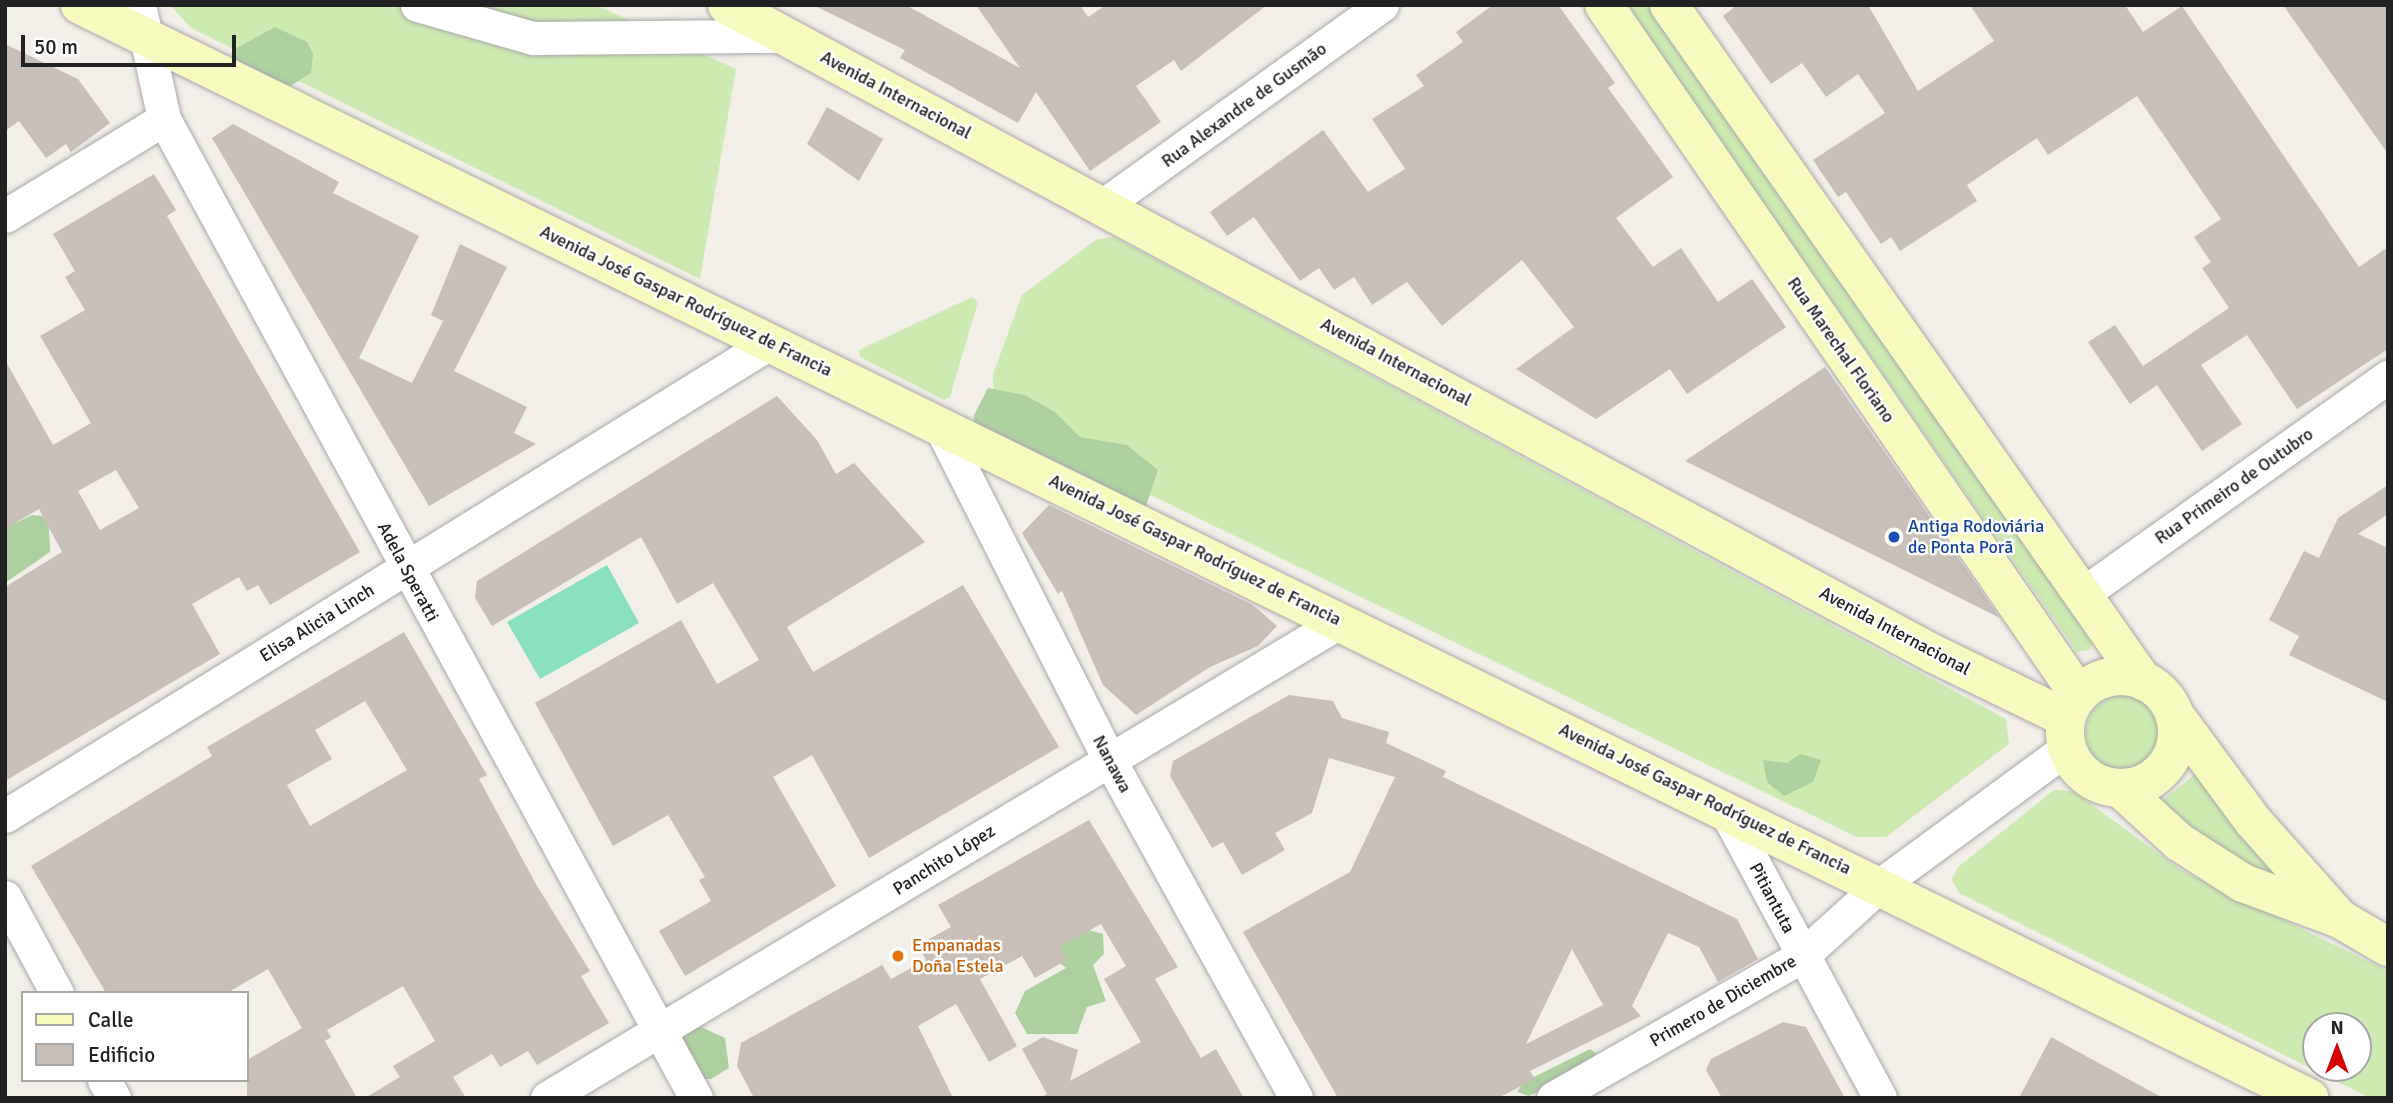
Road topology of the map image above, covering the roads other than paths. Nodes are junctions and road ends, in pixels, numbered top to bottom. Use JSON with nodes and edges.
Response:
{"nodes":[{"id":1,"x":80,"y":5,"type":"edge"},
{"id":2,"x":417,"y":5,"type":"edge"},
{"id":3,"x":727,"y":5,"type":"edge"},
{"id":4,"x":1382,"y":5,"type":"edge"},
{"id":5,"x":1604,"y":5,"type":"edge"},
{"id":6,"x":1669,"y":5,"type":"edge"},
{"id":7,"x":141,"y":21,"type":"edge"},
{"id":8,"x":783,"y":36,"type":"junction"},
{"id":9,"x":164,"y":119,"type":"junction"},
{"id":10,"x":1105,"y":204,"type":"junction"},
{"id":11,"x":5,"y":216,"type":"edge"},
{"id":12,"x":772,"y":342,"type":"junction"},
{"id":13,"x":2388,"y":377,"type":"edge"},
{"id":14,"x":939,"y":424,"type":"junction"},
{"id":15,"x":406,"y":568,"type":"junction"},
{"id":16,"x":2081,"y":595,"type":"junction"},
{"id":17,"x":1341,"y":621,"type":"junction"},
{"id":18,"x":2143,"y":681,"type":"junction"},
{"id":19,"x":2174,"y":714,"type":"junction"},
{"id":20,"x":2071,"y":720,"type":"junction"},
{"id":21,"x":1108,"y":759,"type":"junction"},
{"id":22,"x":2120,"y":788,"type":"junction"},
{"id":23,"x":1724,"y":808,"type":"junction"},
{"id":24,"x":5,"y":816,"type":"edge"},
{"id":25,"x":1880,"y":885,"type":"junction"},
{"id":26,"x":5,"y":897,"type":"edge"},
{"id":27,"x":2340,"y":919,"type":"junction"},
{"id":28,"x":2388,"y":947,"type":"edge"},
{"id":29,"x":1802,"y":956,"type":"junction"},
{"id":30,"x":56,"y":991,"type":"edge"},
{"id":31,"x":658,"y":1030,"type":"junction"},
{"id":32,"x":105,"y":1082,"type":"edge"},
{"id":33,"x":114,"y":1098,"type":"edge"},
{"id":34,"x":547,"y":1098,"type":"edge"},
{"id":35,"x":696,"y":1098,"type":"edge"},
{"id":36,"x":1296,"y":1098,"type":"edge"},
{"id":37,"x":1553,"y":1098,"type":"edge"},
{"id":38,"x":1880,"y":1098,"type":"edge"},
{"id":39,"x":2309,"y":1098,"type":"edge"}],
"edges":[{"from":1,"to":7,"type":"main road","name":"Avenida José Gaspar Rodríguez de Francia"},
{"from":2,"to":8,"type":"street"},
{"from":3,"to":8,"type":"main road","name":"Avenida Internacional"},
{"from":4,"to":10,"type":"street","name":"Rua Alexandre de Gusmão"},
{"from":5,"to":20,"type":"main road","name":"Rua Marechal Floriano"},
{"from":6,"to":16,"type":"main road"},
{"from":7,"to":9,"type":"street","name":"Adela Speratti"},
{"from":7,"to":12,"type":"main road","name":"Avenida José Gaspar Rodríguez de Francia"},
{"from":8,"to":10,"type":"main road","name":"Avenida Internacional"},
{"from":9,"to":11,"type":"street"},
{"from":9,"to":15,"type":"street","name":"Adela Speratti"},
{"from":10,"to":20,"type":"main road","name":"Avenida Internacional"},
{"from":12,"to":14,"type":"main road","name":"Avenida José Gaspar Rodríguez de Francia"},
{"from":12,"to":15,"type":"street","name":"Elisa Alicia Linch"},
{"from":13,"to":16,"type":"street","name":"Rua Primeiro de Outubro"},
{"from":14,"to":17,"type":"main road","name":"Avenida José Gaspar Rodríguez de Francia"},
{"from":14,"to":21,"type":"street","name":"Nanawa"},
{"from":15,"to":24,"type":"street","name":"Elisa Alicia Linch"},
{"from":15,"to":31,"type":"street","name":"Adela Speratti"},
{"from":16,"to":18,"type":"main road"},
{"from":17,"to":21,"type":"street","name":"Panchito López"},
{"from":17,"to":23,"type":"main road","name":"Avenida José Gaspar Rodríguez de Francia"},
{"from":18,"to":19,"type":"main road"},
{"from":18,"to":20,"type":"main road"},
{"from":19,"to":22,"type":"main road"},
{"from":19,"to":27,"type":"main road"},
{"from":20,"to":22,"type":"main road"},
{"from":20,"to":25,"type":"street","name":"Primero de Diciembre"},
{"from":21,"to":31,"type":"street","name":"Panchito López"},
{"from":21,"to":36,"type":"street","name":"Nanawa"},
{"from":22,"to":27,"type":"main road"},
{"from":23,"to":25,"type":"main road","name":"Avenida José Gaspar Rodríguez de Francia"},
{"from":23,"to":29,"type":"street","name":"Pitiantuta"},
{"from":25,"to":29,"type":"street","name":"Primero de Diciembre"},
{"from":25,"to":39,"type":"main road","name":"Avenida José Gaspar Rodríguez de Francia"},
{"from":26,"to":30,"type":"street"},
{"from":27,"to":28,"type":"main road"},
{"from":29,"to":37,"type":"street","name":"Primero de Diciembre"},
{"from":29,"to":38,"type":"street","name":"Pitiantuta"},
{"from":31,"to":34,"type":"street","name":"Panchito López"},
{"from":31,"to":35,"type":"street","name":"Adela Speratti"},
{"from":32,"to":33,"type":"street"}]}
